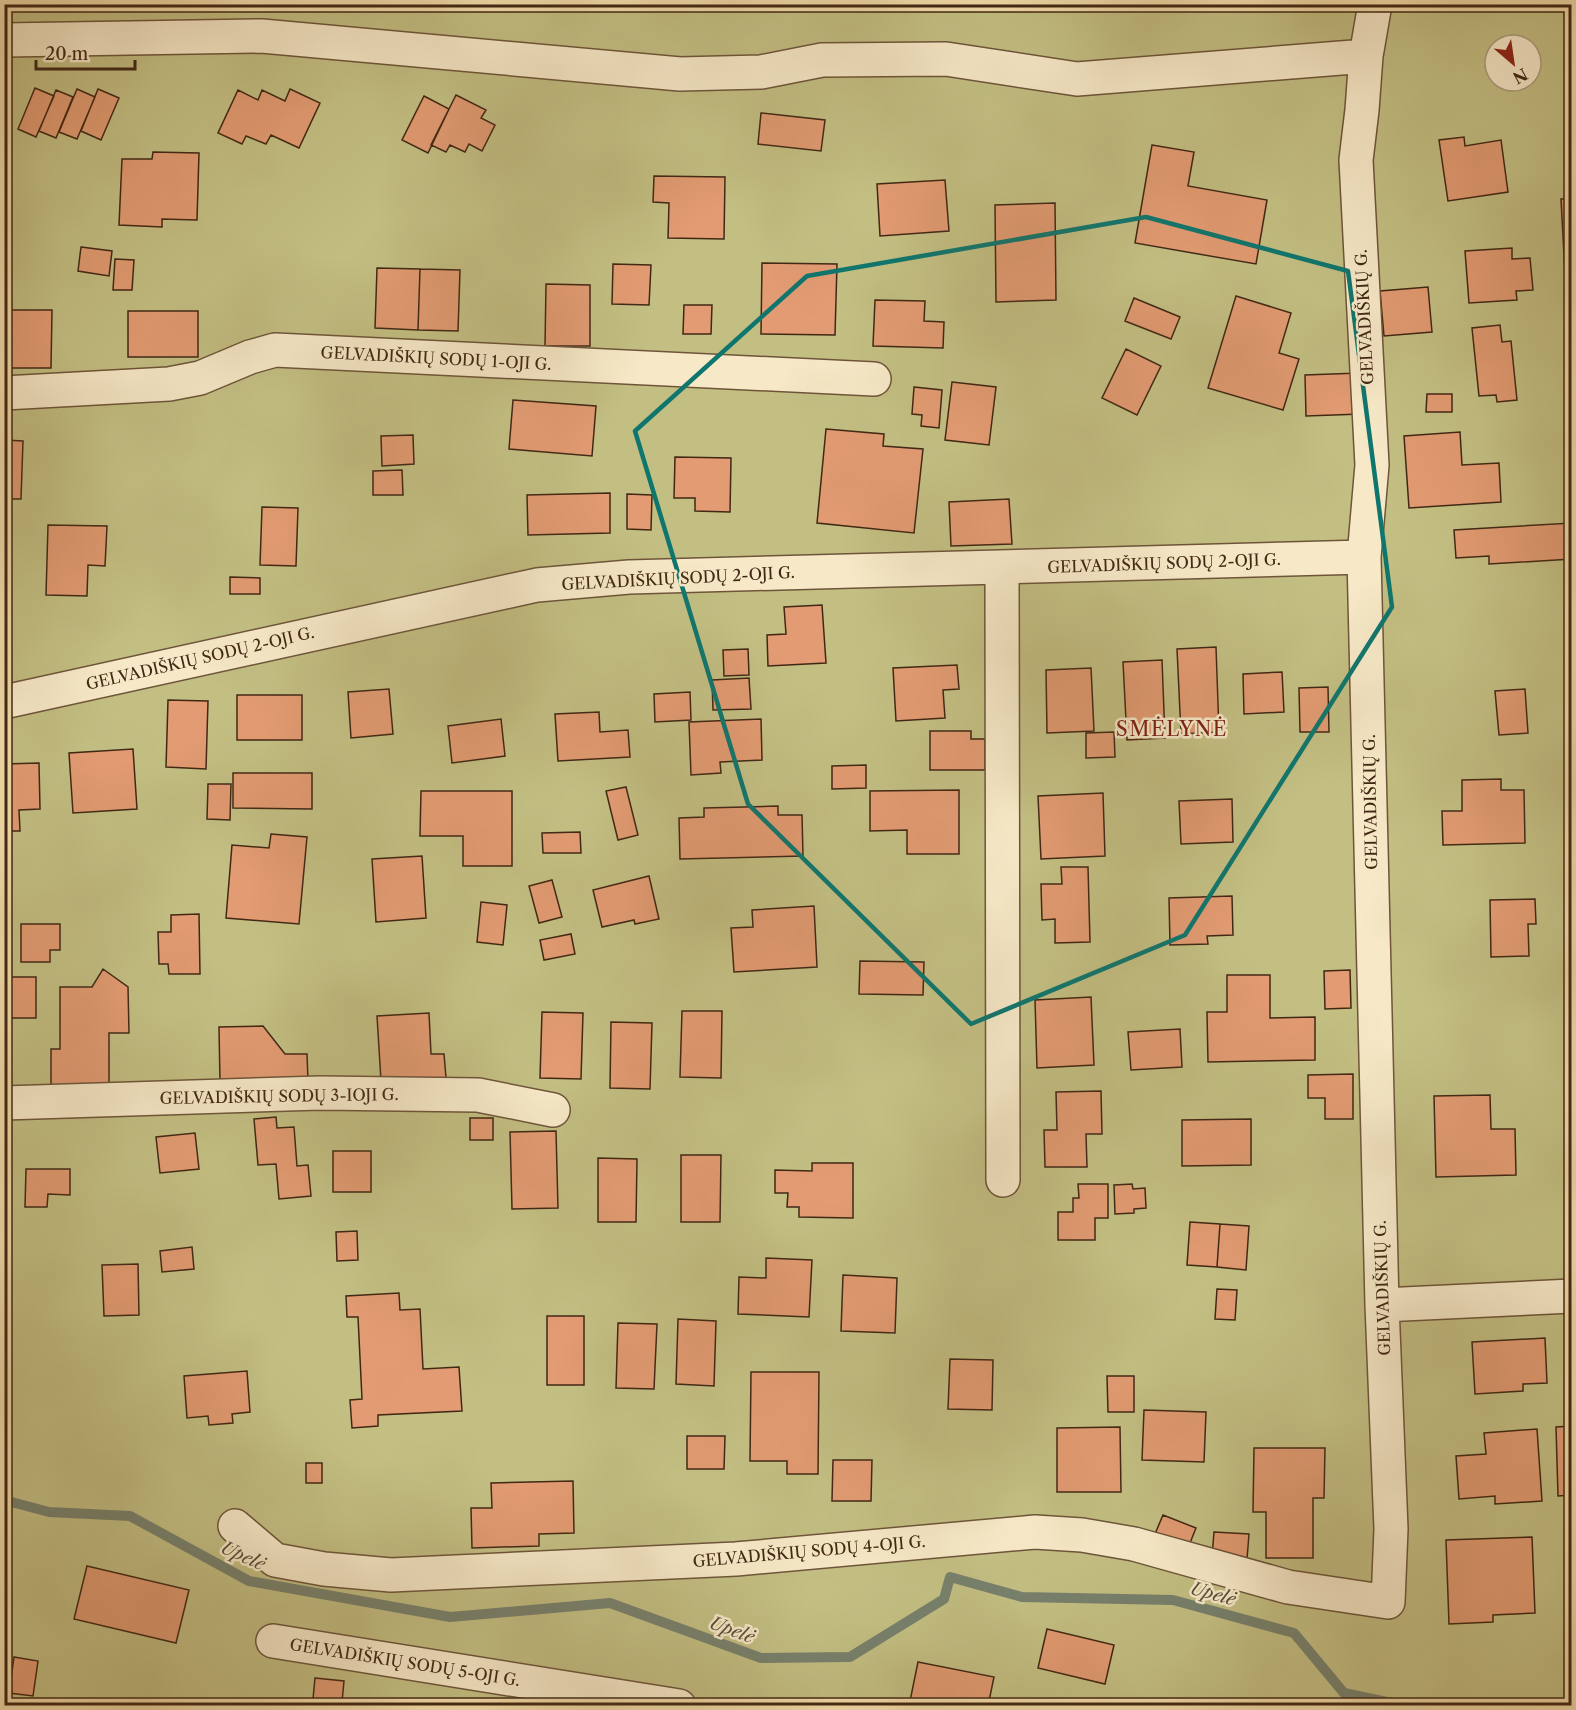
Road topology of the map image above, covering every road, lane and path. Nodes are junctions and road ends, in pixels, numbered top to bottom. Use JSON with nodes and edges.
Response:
{"nodes":[{"id":1,"x":1375,"y":4,"type":"edge"},
{"id":2,"x":4,"y":40,"type":"edge"},
{"id":3,"x":1366,"y":56,"type":"junction"},
{"id":4,"x":874,"y":379,"type":"dead end"},
{"id":5,"x":4,"y":393,"type":"edge"},
{"id":6,"x":1364,"y":557,"type":"junction"},
{"id":7,"x":1002,"y":568,"type":"junction"},
{"id":8,"x":4,"y":702,"type":"edge"},
{"id":9,"x":4,"y":1103,"type":"edge"},
{"id":10,"x":553,"y":1110,"type":"dead end"},
{"id":11,"x":1003,"y":1180,"type":"dead end"},
{"id":12,"x":1572,"y":1296,"type":"edge"},
{"id":13,"x":1382,"y":1305,"type":"junction"},
{"id":14,"x":235,"y":1526,"type":"dead end"},
{"id":15,"x":1388,"y":1602,"type":"joint"},
{"id":16,"x":273,"y":1641,"type":"dead end"},
{"id":17,"x":679,"y":1706,"type":"edge"}],
"edges":[{"from":1,"to":3,"type":"street","name":"GELVADIŠKIŲ G."},
{"from":2,"to":3,"type":"street"},
{"from":3,"to":6,"type":"street","name":"GELVADIŠKIŲ G."},
{"from":4,"to":5,"type":"street","name":"GELVADIŠKIŲ SODŲ 1-OJI G."},
{"from":6,"to":7,"type":"street","name":"GELVADIŠKIŲ SODŲ 2-OJI G."},
{"from":6,"to":13,"type":"street","name":"GELVADIŠKIŲ G."},
{"from":7,"to":8,"type":"street","name":"GELVADIŠKIŲ SODŲ 2-OJI G."},
{"from":7,"to":11,"type":"street"},
{"from":9,"to":10,"type":"street","name":"GELVADIŠKIŲ SODŲ 3-IOJI G."},
{"from":12,"to":13,"type":"street"},
{"from":13,"to":15,"type":"street","name":"GELVADIŠKIŲ G."},
{"from":14,"to":15,"type":"street","name":"GELVADIŠKIŲ SODŲ 4-OJI G."},
{"from":16,"to":17,"type":"street","name":"GELVADIŠKIŲ SODŲ 5-OJI G."}]}
